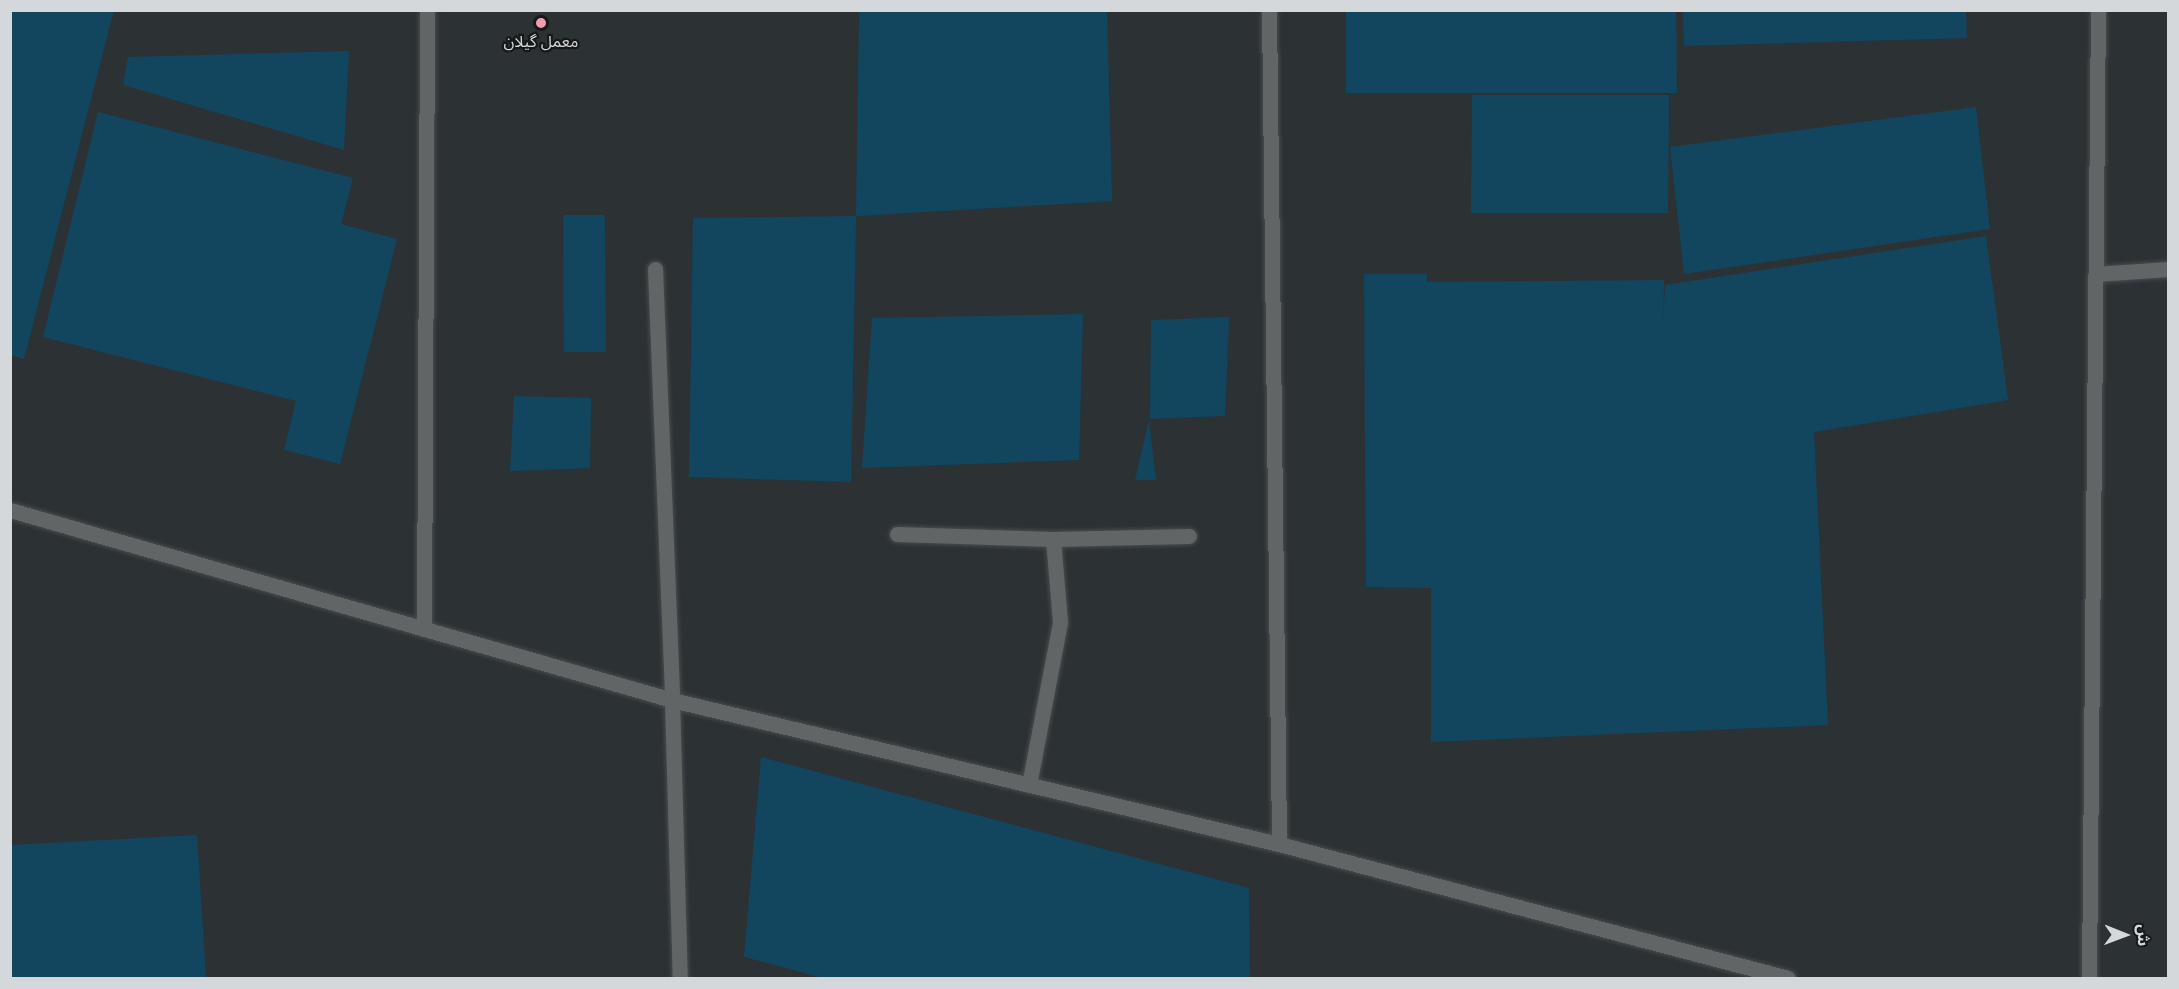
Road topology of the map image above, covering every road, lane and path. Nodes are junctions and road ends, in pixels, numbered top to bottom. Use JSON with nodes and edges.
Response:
{"nodes":[{"id":1,"x":427,"y":10,"type":"edge"},
{"id":2,"x":1269,"y":10,"type":"edge"},
{"id":3,"x":2098,"y":10,"type":"edge"},
{"id":4,"x":655,"y":269,"type":"dead end"},
{"id":5,"x":2169,"y":269,"type":"edge"},
{"id":6,"x":2096,"y":274,"type":"junction"},
{"id":7,"x":10,"y":510,"type":"edge"},
{"id":8,"x":897,"y":534,"type":"dead end"},
{"id":9,"x":1189,"y":536,"type":"dead end"},
{"id":10,"x":1053,"y":539,"type":"junction"},
{"id":11,"x":424,"y":628,"type":"junction"},
{"id":12,"x":672,"y":700,"type":"junction"},
{"id":13,"x":1029,"y":785,"type":"junction"},
{"id":14,"x":1279,"y":844,"type":"junction"},
{"id":15,"x":680,"y":978,"type":"edge"},
{"id":16,"x":1788,"y":978,"type":"edge"},
{"id":17,"x":2089,"y":978,"type":"edge"}],
"edges":[{"from":1,"to":11,"type":"street"},
{"from":2,"to":14,"type":"street"},
{"from":3,"to":6,"type":"street"},
{"from":4,"to":12,"type":"street"},
{"from":5,"to":6,"type":"street"},
{"from":6,"to":17,"type":"street"},
{"from":7,"to":11,"type":"street"},
{"from":8,"to":10,"type":"street"},
{"from":9,"to":10,"type":"street"},
{"from":10,"to":13,"type":"street"},
{"from":11,"to":12,"type":"street"},
{"from":12,"to":13,"type":"street"},
{"from":12,"to":15,"type":"street"},
{"from":13,"to":14,"type":"street"},
{"from":14,"to":16,"type":"street"}]}
